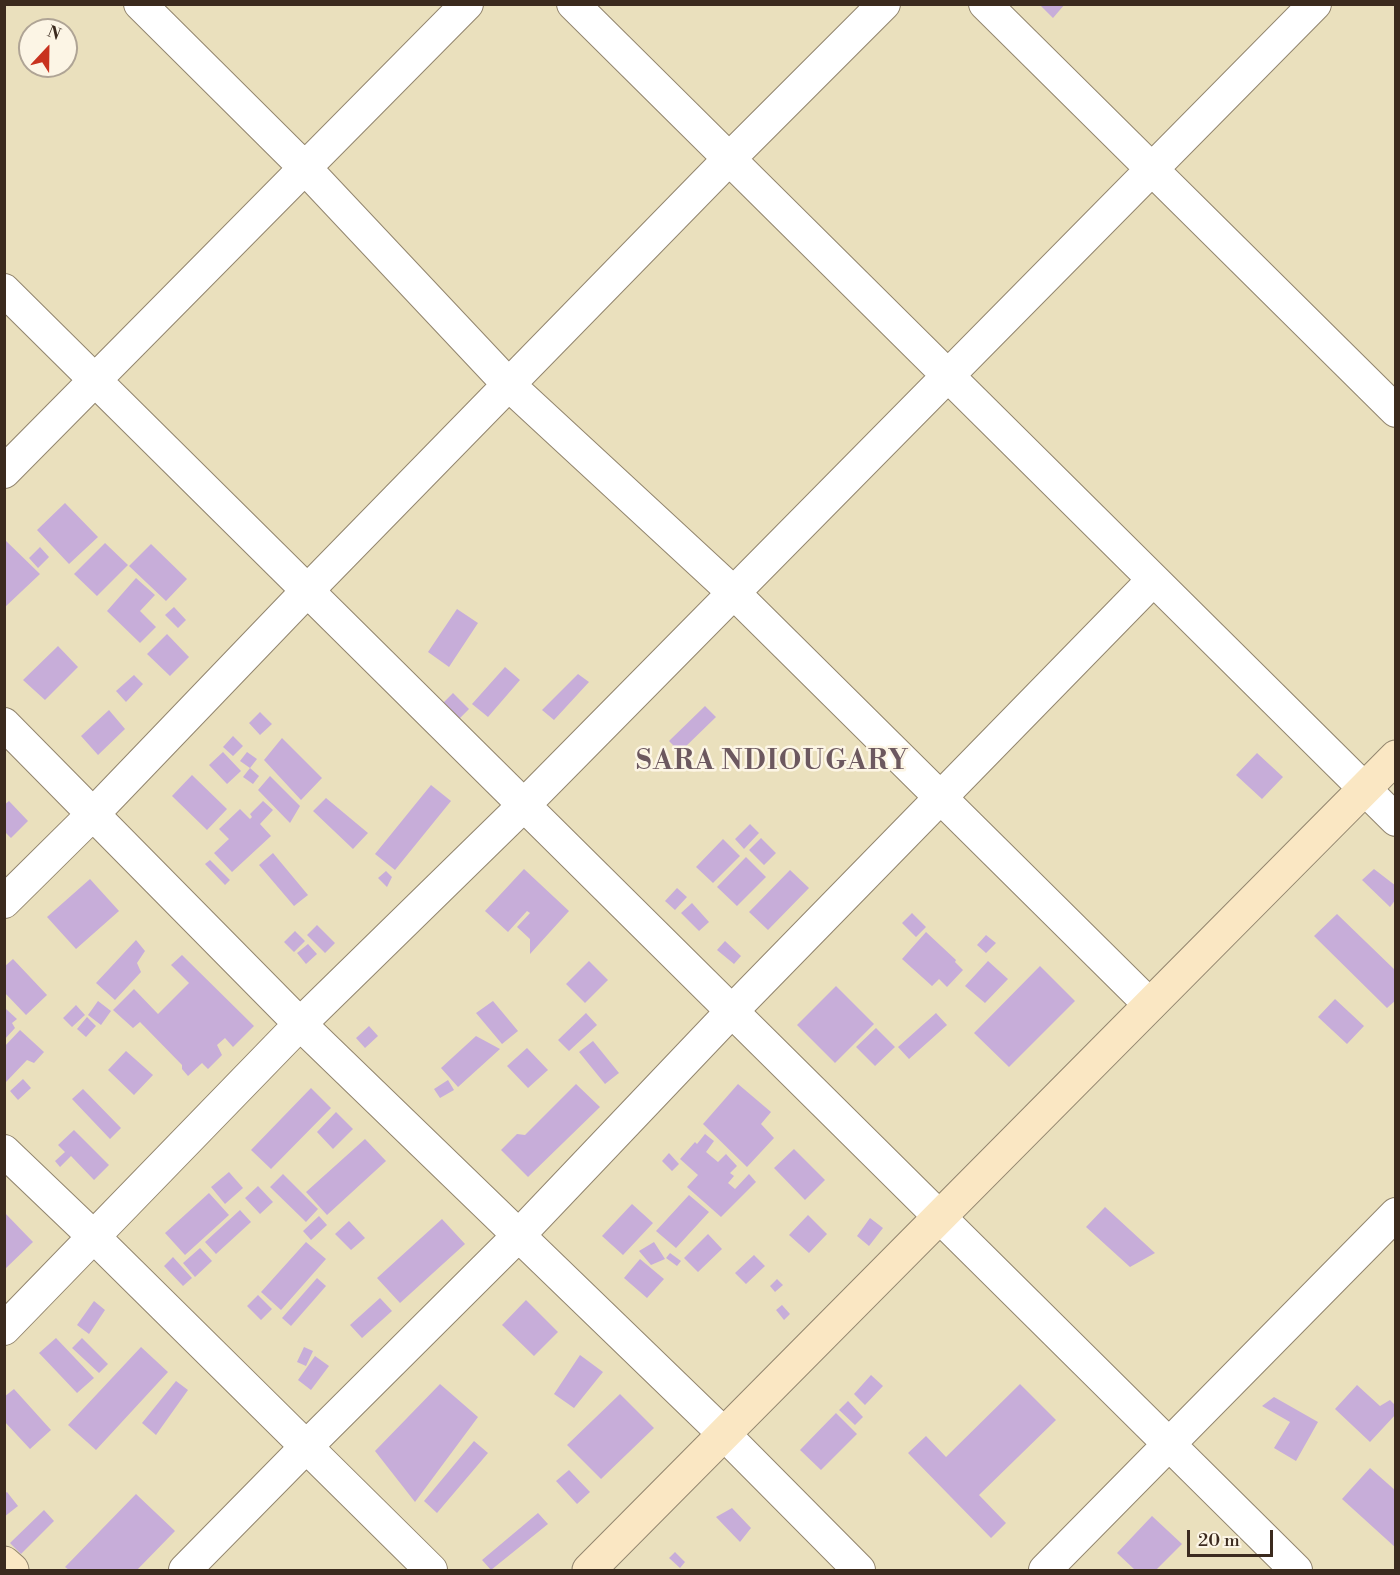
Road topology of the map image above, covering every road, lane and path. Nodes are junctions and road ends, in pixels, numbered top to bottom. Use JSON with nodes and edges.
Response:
{"nodes":[{"id":1,"x":140,"y":4,"type":"edge"},
{"id":2,"x":467,"y":4,"type":"edge"},
{"id":3,"x":573,"y":4,"type":"edge"},
{"id":4,"x":884,"y":4,"type":"edge"},
{"id":5,"x":985,"y":4,"type":"edge"},
{"id":6,"x":1315,"y":4,"type":"edge"},
{"id":7,"x":729,"y":159,"type":"junction"},
{"id":8,"x":305,"y":168,"type":"junction"},
{"id":9,"x":1152,"y":170,"type":"junction"},
{"id":10,"x":4,"y":290,"type":"edge"},
{"id":11,"x":948,"y":376,"type":"junction"},
{"id":12,"x":95,"y":380,"type":"junction"},
{"id":13,"x":509,"y":385,"type":"junction"},
{"id":14,"x":1395,"y":411,"type":"edge"},
{"id":15,"x":4,"y":472,"type":"edge"},
{"id":16,"x":1153,"y":580,"type":"junction"},
{"id":17,"x":307,"y":591,"type":"junction"},
{"id":18,"x":734,"y":593,"type":"junction"},
{"id":19,"x":4,"y":724,"type":"edge"},
{"id":20,"x":1395,"y":757,"type":"edge"},
{"id":21,"x":1364,"y":789,"type":"junction"},
{"id":22,"x":940,"y":798,"type":"junction"},
{"id":23,"x":524,"y":805,"type":"junction"},
{"id":24,"x":94,"y":813,"type":"junction"},
{"id":25,"x":1395,"y":820,"type":"edge"},
{"id":26,"x":4,"y":902,"type":"edge"},
{"id":27,"x":1150,"y":1005,"type":"junction"},
{"id":28,"x":732,"y":1011,"type":"junction"},
{"id":29,"x":300,"y":1024,"type":"junction"},
{"id":30,"x":4,"y":1151,"type":"edge"},
{"id":31,"x":1395,"y":1214,"type":"edge"},
{"id":32,"x":940,"y":1217,"type":"junction"},
{"id":33,"x":519,"y":1235,"type":"junction"},
{"id":34,"x":95,"y":1238,"type":"junction"},
{"id":35,"x":4,"y":1329,"type":"edge"},
{"id":36,"x":723,"y":1433,"type":"junction"},
{"id":37,"x":1168,"y":1444,"type":"junction"},
{"id":38,"x":306,"y":1446,"type":"junction"},
{"id":39,"x":4,"y":1563,"type":"edge"},
{"id":40,"x":12,"y":1570,"type":"edge"},
{"id":41,"x":185,"y":1570,"type":"edge"},
{"id":42,"x":431,"y":1570,"type":"edge"},
{"id":43,"x":589,"y":1570,"type":"edge"},
{"id":44,"x":859,"y":1570,"type":"edge"},
{"id":45,"x":1045,"y":1570,"type":"edge"},
{"id":46,"x":1296,"y":1570,"type":"edge"}],
"edges":[{"from":1,"to":8,"type":"street"},
{"from":2,"to":8,"type":"street"},
{"from":3,"to":7,"type":"street"},
{"from":4,"to":7,"type":"street"},
{"from":5,"to":9,"type":"street"},
{"from":6,"to":9,"type":"street"},
{"from":7,"to":11,"type":"street"},
{"from":7,"to":13,"type":"street"},
{"from":8,"to":12,"type":"street"},
{"from":8,"to":13,"type":"street"},
{"from":9,"to":11,"type":"street"},
{"from":9,"to":14,"type":"street"},
{"from":10,"to":12,"type":"street"},
{"from":11,"to":16,"type":"street"},
{"from":11,"to":18,"type":"street"},
{"from":12,"to":15,"type":"street"},
{"from":12,"to":17,"type":"street"},
{"from":13,"to":17,"type":"street"},
{"from":13,"to":18,"type":"street"},
{"from":16,"to":21,"type":"street"},
{"from":16,"to":22,"type":"street"},
{"from":17,"to":23,"type":"street"},
{"from":17,"to":24,"type":"street"},
{"from":18,"to":22,"type":"street"},
{"from":18,"to":23,"type":"street"},
{"from":19,"to":24,"type":"street"},
{"from":20,"to":21,"type":"street"},
{"from":21,"to":25,"type":"street"},
{"from":21,"to":27,"type":"street"},
{"from":22,"to":27,"type":"street"},
{"from":22,"to":28,"type":"street"},
{"from":23,"to":28,"type":"street"},
{"from":23,"to":29,"type":"street"},
{"from":24,"to":26,"type":"street"},
{"from":24,"to":29,"type":"street"},
{"from":27,"to":32,"type":"street"},
{"from":28,"to":32,"type":"street"},
{"from":28,"to":33,"type":"street"},
{"from":29,"to":33,"type":"street"},
{"from":29,"to":34,"type":"street"},
{"from":30,"to":34,"type":"street"},
{"from":31,"to":37,"type":"street"},
{"from":32,"to":36,"type":"street"},
{"from":32,"to":37,"type":"street"},
{"from":33,"to":36,"type":"street"},
{"from":33,"to":38,"type":"street"},
{"from":34,"to":35,"type":"street"},
{"from":34,"to":38,"type":"street"},
{"from":36,"to":43,"type":"street"},
{"from":36,"to":44,"type":"street"},
{"from":37,"to":45,"type":"street"},
{"from":37,"to":46,"type":"street"},
{"from":38,"to":41,"type":"street"},
{"from":38,"to":42,"type":"street"},
{"from":39,"to":40,"type":"street"}]}
